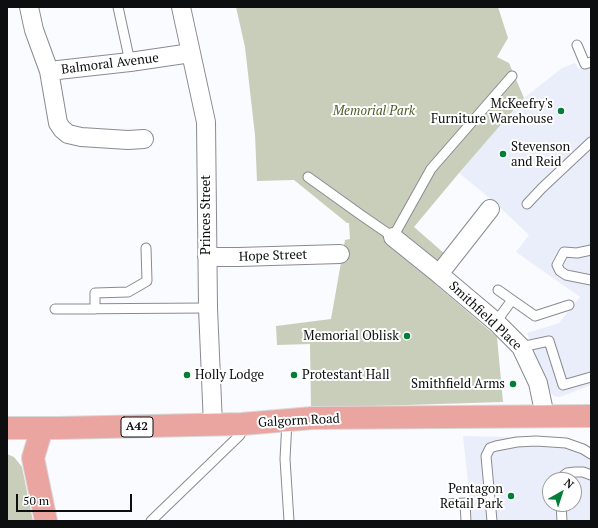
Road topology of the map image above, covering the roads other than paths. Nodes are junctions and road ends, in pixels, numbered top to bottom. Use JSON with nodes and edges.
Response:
{"nodes":[{"id":1,"x":29,"y":7,"type":"edge"},
{"id":2,"x":118,"y":7,"type":"edge"},
{"id":3,"x":181,"y":7,"type":"edge"},
{"id":4,"x":577,"y":45,"type":"dead end"},
{"id":5,"x":191,"y":53,"type":"junction"},
{"id":6,"x":130,"y":62,"type":"junction"},
{"id":7,"x":591,"y":62,"type":"edge"},
{"id":8,"x":49,"y":71,"type":"junction"},
{"id":9,"x":512,"y":76,"type":"dead end"},
{"id":10,"x":144,"y":139,"type":"dead end"},
{"id":11,"x":591,"y":142,"type":"edge"},
{"id":12,"x":308,"y":177,"type":"dead end"},
{"id":13,"x":527,"y":204,"type":"dead end"},
{"id":14,"x":490,"y":209,"type":"dead end"},
{"id":15,"x":393,"y":236,"type":"junction"},
{"id":16,"x":146,"y":248,"type":"dead end"},
{"id":17,"x":591,"y":250,"type":"edge"},
{"id":18,"x":340,"y":254,"type":"dead end"},
{"id":19,"x":207,"y":257,"type":"junction"},
{"id":20,"x":439,"y":274,"type":"junction"},
{"id":21,"x":591,"y":280,"type":"edge"},
{"id":22,"x":498,"y":290,"type":"dead end"},
{"id":23,"x":512,"y":300,"type":"junction"},
{"id":24,"x":569,"y":305,"type":"dead end"},
{"id":25,"x":208,"y":308,"type":"junction"},
{"id":26,"x":55,"y":309,"type":"dead end"},
{"id":27,"x":95,"y":309,"type":"junction"},
{"id":28,"x":496,"y":322,"type":"junction"},
{"id":29,"x":521,"y":347,"type":"junction"},
{"id":30,"x":591,"y":378,"type":"edge"},
{"id":31,"x":577,"y":415,"type":"edge"},
{"id":32,"x":287,"y":421,"type":"junction"},
{"id":33,"x":242,"y":424,"type":"junction"},
{"id":34,"x":213,"y":425,"type":"junction"},
{"id":35,"x":8,"y":428,"type":"edge"},
{"id":36,"x":42,"y":428,"type":"junction"},
{"id":37,"x":591,"y":454,"type":"edge"},
{"id":38,"x":33,"y":458,"type":"junction"},
{"id":39,"x":448,"y":504,"type":"dead end"},
{"id":40,"x":46,"y":521,"type":"edge"},
{"id":41,"x":151,"y":521,"type":"edge"},
{"id":42,"x":289,"y":521,"type":"edge"},
{"id":43,"x":466,"y":521,"type":"edge"},
{"id":44,"x":492,"y":521,"type":"edge"}],
"edges":[{"from":1,"to":8,"type":"street","name":"Balmoral Avenue"},
{"from":2,"to":6,"type":"lane"},
{"from":3,"to":5,"type":"street","name":"Princes Street"},
{"from":4,"to":7,"type":"lane"},
{"from":5,"to":6,"type":"street","name":"Balmoral Avenue"},
{"from":5,"to":19,"type":"street","name":"Princes Street"},
{"from":6,"to":8,"type":"street","name":"Balmoral Avenue"},
{"from":8,"to":10,"type":"street"},
{"from":9,"to":15,"type":"lane"},
{"from":11,"to":13,"type":"lane"},
{"from":12,"to":15,"type":"lane"},
{"from":14,"to":20,"type":"street"},
{"from":15,"to":20,"type":"street","name":"Smithfield Place"},
{"from":16,"to":27,"type":"lane"},
{"from":17,"to":21,"type":"lane"},
{"from":18,"to":19,"type":"street","name":"Hope Street"},
{"from":19,"to":25,"type":"street","name":"Princes Street"},
{"from":20,"to":28,"type":"street","name":"Smithfield Place"},
{"from":22,"to":23,"type":"lane"},
{"from":23,"to":24,"type":"lane"},
{"from":23,"to":28,"type":"lane"},
{"from":25,"to":27,"type":"lane"},
{"from":25,"to":34,"type":"street","name":"Princes Street"},
{"from":26,"to":27,"type":"lane"},
{"from":28,"to":29,"type":"street","name":"Smithfield Place"},
{"from":29,"to":30,"type":"lane"},
{"from":29,"to":31,"type":"street","name":"Smithfield Place"},
{"from":31,"to":32,"type":"main road","name":"Galgorm Road","number":"A42"},
{"from":32,"to":33,"type":"main road","name":"Galgorm Road","number":"A42"},
{"from":32,"to":42,"type":"lane"},
{"from":33,"to":34,"type":"main road","name":"Galgorm Road","number":"A42"},
{"from":33,"to":41,"type":"lane"},
{"from":34,"to":36,"type":"main road","name":"Galgorm Road","number":"A42"},
{"from":35,"to":36,"type":"main road","name":"Galgorm Road","number":"A42"},
{"from":35,"to":38,"type":"main road"},
{"from":36,"to":38,"type":"main road"},
{"from":37,"to":44,"type":"lane"},
{"from":38,"to":40,"type":"main road"},
{"from":39,"to":43,"type":"lane"}]}
